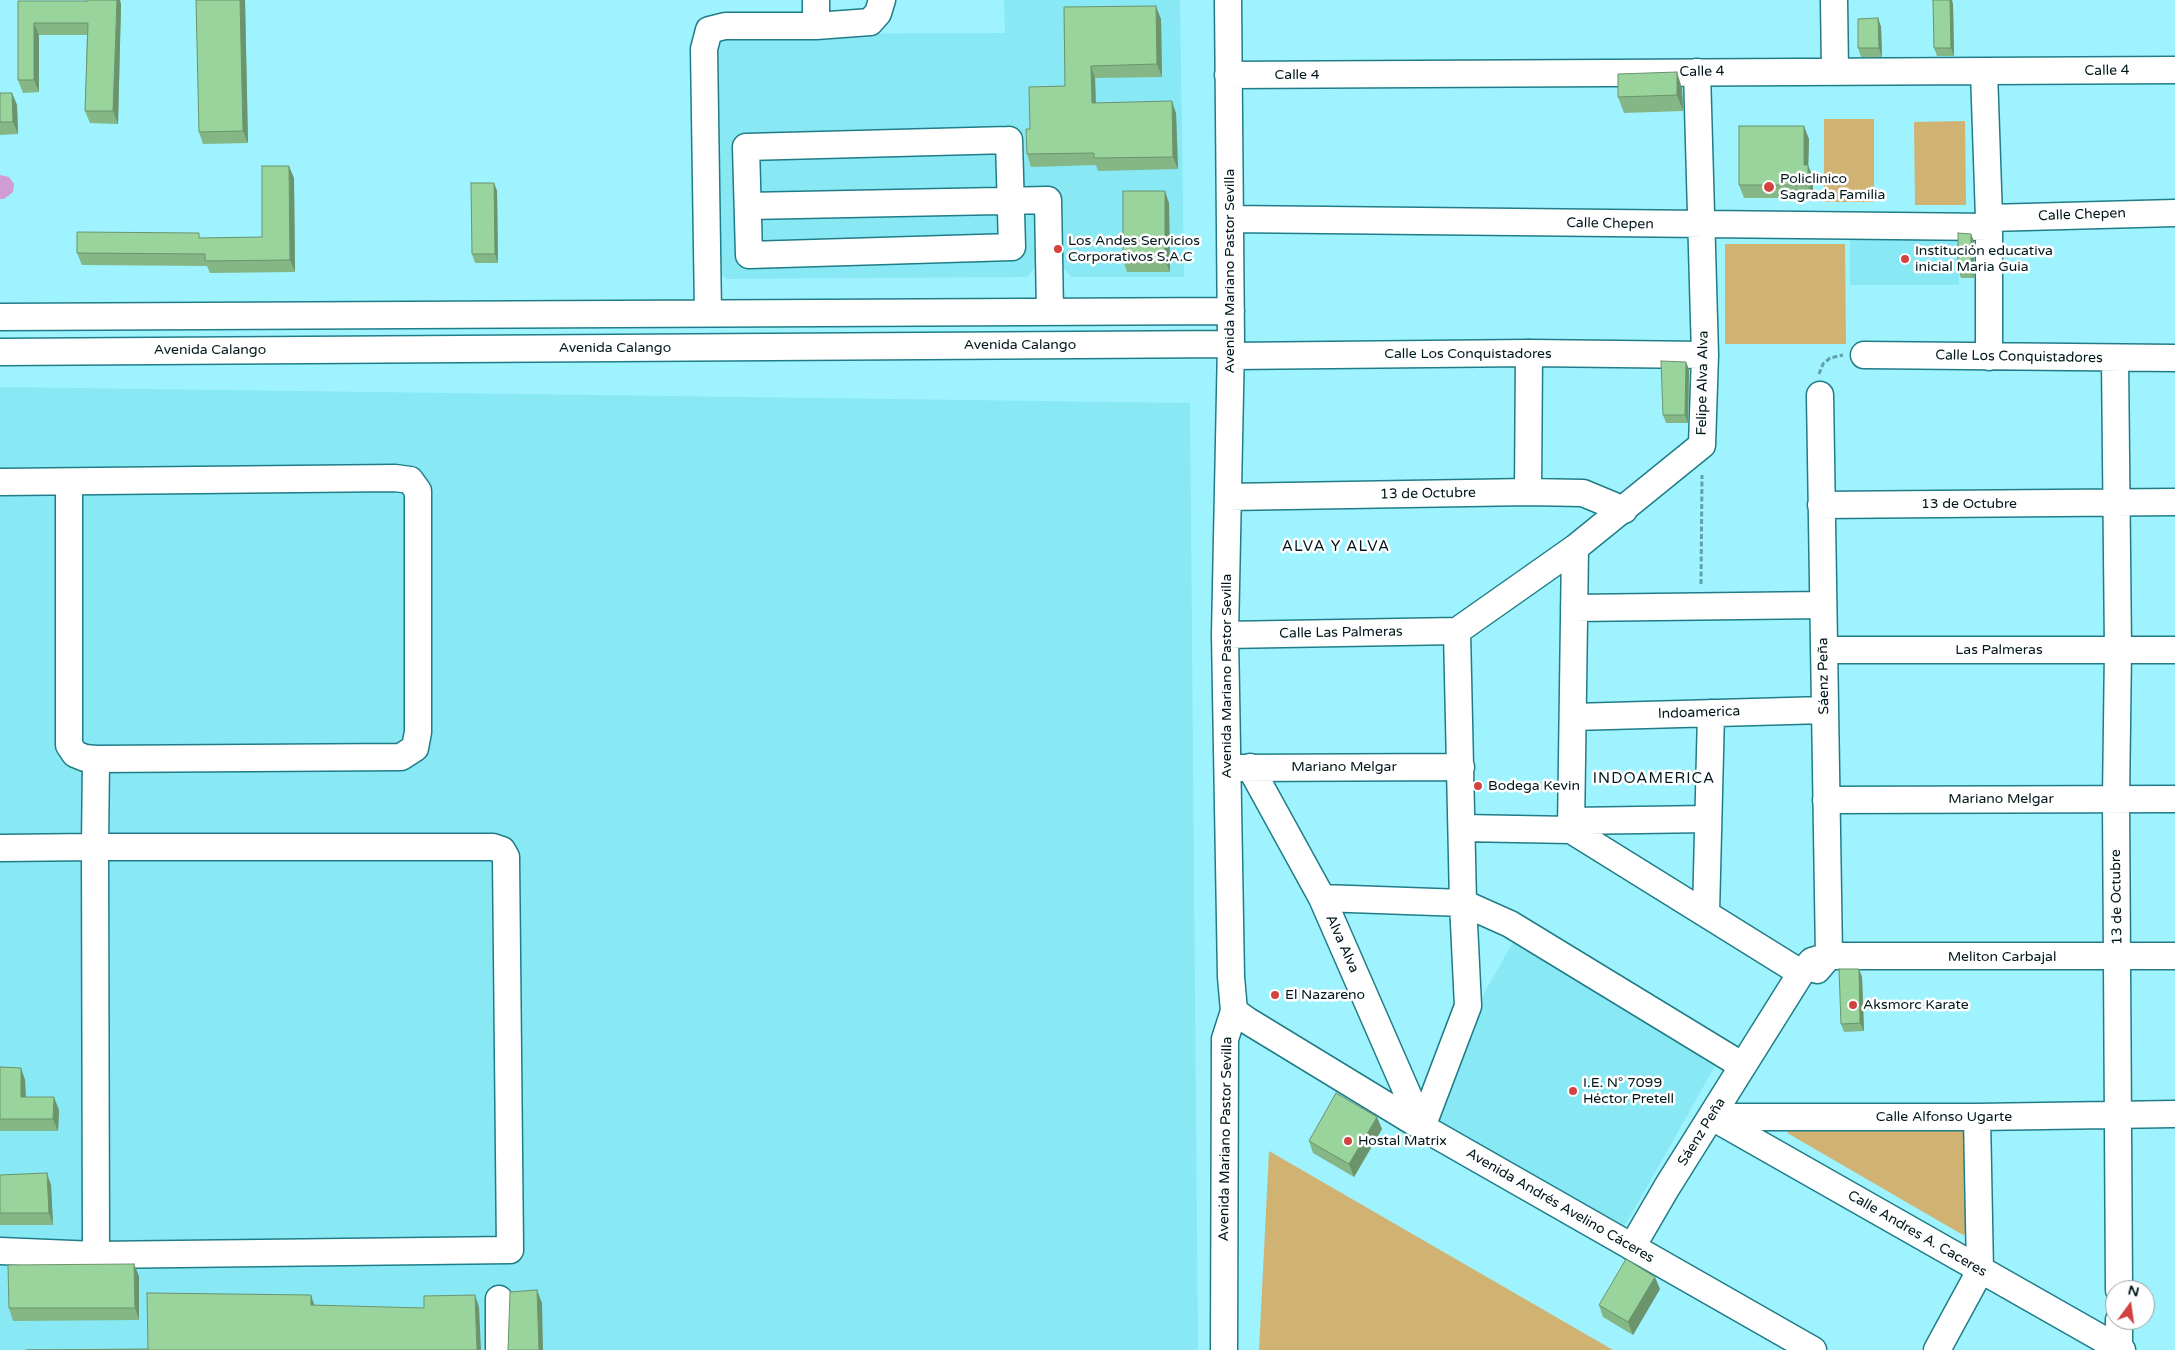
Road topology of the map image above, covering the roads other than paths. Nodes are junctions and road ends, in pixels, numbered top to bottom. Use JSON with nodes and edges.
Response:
{"nodes":[{"id":1,"x":816,"y":0,"type":"edge"},
{"id":2,"x":882,"y":0,"type":"edge"},
{"id":3,"x":1228,"y":0,"type":"edge"},
{"id":4,"x":1834,"y":0,"type":"edge"},
{"id":5,"x":816,"y":26,"type":"junction"},
{"id":6,"x":1835,"y":70,"type":"junction"},
{"id":7,"x":2175,"y":70,"type":"edge"},
{"id":8,"x":1697,"y":72,"type":"junction"},
{"id":9,"x":1984,"y":72,"type":"junction"},
{"id":10,"x":1228,"y":75,"type":"junction"},
{"id":11,"x":1011,"y":201,"type":"junction"},
{"id":12,"x":748,"y":206,"type":"junction"},
{"id":13,"x":2175,"y":213,"type":"edge"},
{"id":14,"x":1230,"y":219,"type":"junction"},
{"id":15,"x":1989,"y":222,"type":"junction"},
{"id":16,"x":1702,"y":225,"type":"junction"},
{"id":17,"x":1231,"y":310,"type":"junction"},
{"id":18,"x":1050,"y":312,"type":"junction"},
{"id":19,"x":708,"y":314,"type":"junction"},
{"id":20,"x":0,"y":317,"type":"edge"},
{"id":21,"x":1231,"y":350,"type":"junction"},
{"id":22,"x":0,"y":352,"type":"edge"},
{"id":23,"x":1530,"y":353,"type":"junction"},
{"id":24,"x":1705,"y":355,"type":"junction"},
{"id":25,"x":1864,"y":355,"type":"road end"},
{"id":26,"x":1989,"y":357,"type":"junction"},
{"id":27,"x":2116,"y":358,"type":"junction"},
{"id":28,"x":2175,"y":358,"type":"edge"},
{"id":29,"x":1820,"y":395,"type":"road end"},
{"id":30,"x":0,"y":482,"type":"edge"},
{"id":31,"x":69,"y":482,"type":"junction"},
{"id":32,"x":1528,"y":492,"type":"junction"},
{"id":33,"x":1228,"y":498,"type":"junction"},
{"id":34,"x":2175,"y":502,"type":"edge"},
{"id":35,"x":2117,"y":503,"type":"junction"},
{"id":36,"x":1821,"y":504,"type":"junction"},
{"id":37,"x":1624,"y":510,"type":"junction"},
{"id":38,"x":1575,"y":548,"type":"junction"},
{"id":39,"x":1823,"y":605,"type":"junction"},
{"id":40,"x":1574,"y":608,"type":"junction"},
{"id":41,"x":1457,"y":630,"type":"junction"},
{"id":42,"x":1225,"y":635,"type":"junction"},
{"id":43,"x":1824,"y":650,"type":"junction"},
{"id":44,"x":2118,"y":650,"type":"junction"},
{"id":45,"x":2175,"y":650,"type":"edge"},
{"id":46,"x":1825,"y":710,"type":"junction"},
{"id":47,"x":1711,"y":713,"type":"junction"},
{"id":48,"x":1573,"y":717,"type":"junction"},
{"id":49,"x":96,"y":759,"type":"junction"},
{"id":50,"x":1461,"y":767,"type":"junction"},
{"id":51,"x":1238,"y":768,"type":"junction"},
{"id":52,"x":2116,"y":799,"type":"junction"},
{"id":53,"x":2175,"y":799,"type":"edge"},
{"id":54,"x":1826,"y":800,"type":"junction"},
{"id":55,"x":1708,"y":819,"type":"junction"},
{"id":56,"x":1571,"y":826,"type":"junction"},
{"id":57,"x":1462,"y":828,"type":"junction"},
{"id":58,"x":95,"y":847,"type":"junction"},
{"id":59,"x":0,"y":848,"type":"edge"},
{"id":60,"x":1322,"y":898,"type":"junction"},
{"id":61,"x":1463,"y":903,"type":"junction"},
{"id":62,"x":1706,"y":913,"type":"junction"},
{"id":63,"x":1829,"y":956,"type":"junction"},
{"id":64,"x":2175,"y":956,"type":"edge"},
{"id":65,"x":2118,"y":957,"type":"junction"},
{"id":66,"x":1801,"y":973,"type":"junction"},
{"id":67,"x":1234,"y":1011,"type":"junction"},
{"id":68,"x":1773,"y":1018,"type":"junction"},
{"id":69,"x":1743,"y":1066,"type":"junction"},
{"id":70,"x":2118,"y":1114,"type":"junction"},
{"id":71,"x":2175,"y":1114,"type":"edge"},
{"id":72,"x":1712,"y":1116,"type":"junction"},
{"id":73,"x":1977,"y":1117,"type":"junction"},
{"id":74,"x":1422,"y":1127,"type":"junction"},
{"id":75,"x":1632,"y":1247,"type":"junction"},
{"id":76,"x":0,"y":1251,"type":"edge"},
{"id":77,"x":96,"y":1255,"type":"junction"},
{"id":78,"x":1980,"y":1270,"type":"junction"},
{"id":79,"x":2119,"y":1280,"type":"edge"},
{"id":80,"x":499,"y":1299,"type":"dead end"},
{"id":81,"x":2119,"y":1330,"type":"edge"},
{"id":82,"x":2120,"y":1349,"type":"edge"},
{"id":83,"x":499,"y":1350,"type":"edge"},
{"id":84,"x":1224,"y":1350,"type":"edge"},
{"id":85,"x":1813,"y":1350,"type":"edge"},
{"id":86,"x":1937,"y":1350,"type":"edge"}],
"edges":[{"from":1,"to":5,"type":"street"},
{"from":2,"to":5,"type":"street"},
{"from":3,"to":10,"type":"street","name":"Avenida Mariano Pastor Sevilla"},
{"from":4,"to":6,"type":"street"},
{"from":5,"to":19,"type":"street"},
{"from":6,"to":8,"type":"street","name":"Calle 4"},
{"from":6,"to":9,"type":"street","name":"Calle 4"},
{"from":7,"to":9,"type":"street","name":"Calle 4"},
{"from":8,"to":10,"type":"street","name":"Calle 4"},
{"from":8,"to":16,"type":"street","name":"Felipe Alva Alva"},
{"from":9,"to":15,"type":"street"},
{"from":10,"to":14,"type":"street","name":"Avenida Mariano Pastor Sevilla"},
{"from":11,"to":12,"type":"street"},
{"from":11,"to":12,"type":"street"},
{"from":11,"to":12,"type":"street"},
{"from":11,"to":18,"type":"street"},
{"from":13,"to":15,"type":"street","name":"Calle Chepen"},
{"from":14,"to":16,"type":"street","name":"Calle Chepen"},
{"from":14,"to":17,"type":"street","name":"Avenida Mariano Pastor Sevilla"},
{"from":15,"to":16,"type":"street","name":"Calle Chepen"},
{"from":15,"to":26,"type":"street"},
{"from":16,"to":24,"type":"street","name":"Felipe Alva Alva"},
{"from":17,"to":18,"type":"street"},
{"from":17,"to":21,"type":"street","name":"Avenida Mariano Pastor Sevilla"},
{"from":18,"to":19,"type":"street"},
{"from":19,"to":20,"type":"street"},
{"from":21,"to":22,"type":"street","name":"Avenida Calango"},
{"from":21,"to":23,"type":"street","name":"Calle Los Conquistadores"},
{"from":21,"to":33,"type":"street","name":"Avenida Mariano Pastor Sevilla"},
{"from":23,"to":24,"type":"street","name":"Calle Los Conquistadores"},
{"from":23,"to":32,"type":"street"},
{"from":24,"to":37,"type":"street","name":"Felipe Alva Alva"},
{"from":25,"to":26,"type":"street","name":"Calle Los Conquistadores"},
{"from":26,"to":27,"type":"street","name":"Calle Los Conquistadores"},
{"from":27,"to":28,"type":"street","name":"Calle Los Conquistadores"},
{"from":27,"to":35,"type":"street","name":"13 de Octubre"},
{"from":29,"to":36,"type":"street","name":"Sáenz Peña"},
{"from":30,"to":31,"type":"street"},
{"from":31,"to":49,"type":"street"},
{"from":31,"to":49,"type":"street"},
{"from":32,"to":33,"type":"street","name":"13 de Octubre"},
{"from":32,"to":37,"type":"street","name":"13 de Octubre"},
{"from":33,"to":42,"type":"street","name":"Avenida Mariano Pastor Sevilla"},
{"from":34,"to":35,"type":"street","name":"13 de Octubre"},
{"from":35,"to":36,"type":"street","name":"13 de Octubre"},
{"from":35,"to":44,"type":"street","name":"13 de Octubre"},
{"from":36,"to":39,"type":"street","name":"Sáenz Peña"},
{"from":37,"to":38,"type":"street","name":"Felipe Alva Alva"},
{"from":38,"to":40,"type":"street"},
{"from":38,"to":41,"type":"street","name":"Felipe Alva Alva"},
{"from":39,"to":40,"type":"street"},
{"from":39,"to":43,"type":"street","name":"Sáenz Peña"},
{"from":40,"to":48,"type":"street"},
{"from":41,"to":42,"type":"street","name":"Calle Las Palmeras"},
{"from":41,"to":50,"type":"street"},
{"from":42,"to":51,"type":"street","name":"Avenida Mariano Pastor Sevilla"},
{"from":43,"to":44,"type":"street","name":"Las Palmeras"},
{"from":43,"to":46,"type":"street","name":"Sáenz Peña"},
{"from":44,"to":45,"type":"street","name":"Las Palmeras"},
{"from":44,"to":52,"type":"street","name":"13 de Octubre"},
{"from":46,"to":47,"type":"street","name":"Indoamerica"},
{"from":46,"to":54,"type":"street","name":"Sáenz Peña"},
{"from":47,"to":48,"type":"street","name":"Indoamerica"},
{"from":47,"to":55,"type":"street"},
{"from":48,"to":56,"type":"street"},
{"from":49,"to":58,"type":"street"},
{"from":50,"to":51,"type":"street","name":"Mariano Melgar"},
{"from":50,"to":57,"type":"street"},
{"from":51,"to":60,"type":"street","name":"Alva Alva"},
{"from":51,"to":67,"type":"street","name":"Avenida Mariano Pastor Sevilla"},
{"from":52,"to":53,"type":"street","name":"Mariano Melgar"},
{"from":52,"to":54,"type":"street","name":"Mariano Melgar"},
{"from":52,"to":65,"type":"street","name":"13 de Octubre"},
{"from":54,"to":63,"type":"street","name":"Sáenz Peña"},
{"from":55,"to":56,"type":"street"},
{"from":55,"to":62,"type":"street"},
{"from":56,"to":57,"type":"street"},
{"from":56,"to":62,"type":"street"},
{"from":57,"to":61,"type":"street"},
{"from":58,"to":59,"type":"street"},
{"from":58,"to":77,"type":"street"},
{"from":58,"to":77,"type":"street"},
{"from":60,"to":61,"type":"street"},
{"from":60,"to":74,"type":"street","name":"Alva Alva"},
{"from":61,"to":69,"type":"street"},
{"from":61,"to":74,"type":"street"},
{"from":62,"to":66,"type":"street"},
{"from":63,"to":65,"type":"street","name":"Meliton Carbajal"},
{"from":63,"to":66,"type":"street","name":"Sáenz Peña"},
{"from":63,"to":68,"type":"street","name":"Sáenz Peña"},
{"from":64,"to":65,"type":"street","name":"Meliton Carbajal"},
{"from":65,"to":70,"type":"street","name":"13 de Octubre"},
{"from":66,"to":68,"type":"street","name":"Sáenz Peña"},
{"from":67,"to":74,"type":"street","name":"Avenida Andrés Avelino Cáceres"},
{"from":67,"to":84,"type":"street","name":"Avenida Mariano Pastor Sevilla"},
{"from":68,"to":69,"type":"street","name":"Sáenz Peña"},
{"from":69,"to":72,"type":"street","name":"Sáenz Peña"},
{"from":70,"to":71,"type":"street","name":"Calle Alfonso Ugarte"},
{"from":70,"to":73,"type":"street","name":"Calle Alfonso Ugarte"},
{"from":70,"to":79,"type":"street","name":"13 de Octubre"},
{"from":72,"to":73,"type":"street","name":"Calle Alfonso Ugarte"},
{"from":72,"to":75,"type":"street","name":"Sáenz Peña"},
{"from":72,"to":78,"type":"street","name":"Calle Andres A. Caceres"},
{"from":73,"to":78,"type":"street"},
{"from":74,"to":75,"type":"street","name":"Avenida Andrés Avelino Cáceres"},
{"from":75,"to":85,"type":"street","name":"Avenida Andrés Avelino Cáceres"},
{"from":76,"to":77,"type":"street"},
{"from":78,"to":82,"type":"street","name":"Calle Andres A. Caceres"},
{"from":78,"to":86,"type":"street"},
{"from":80,"to":83,"type":"street"},
{"from":81,"to":82,"type":"street"}]}
